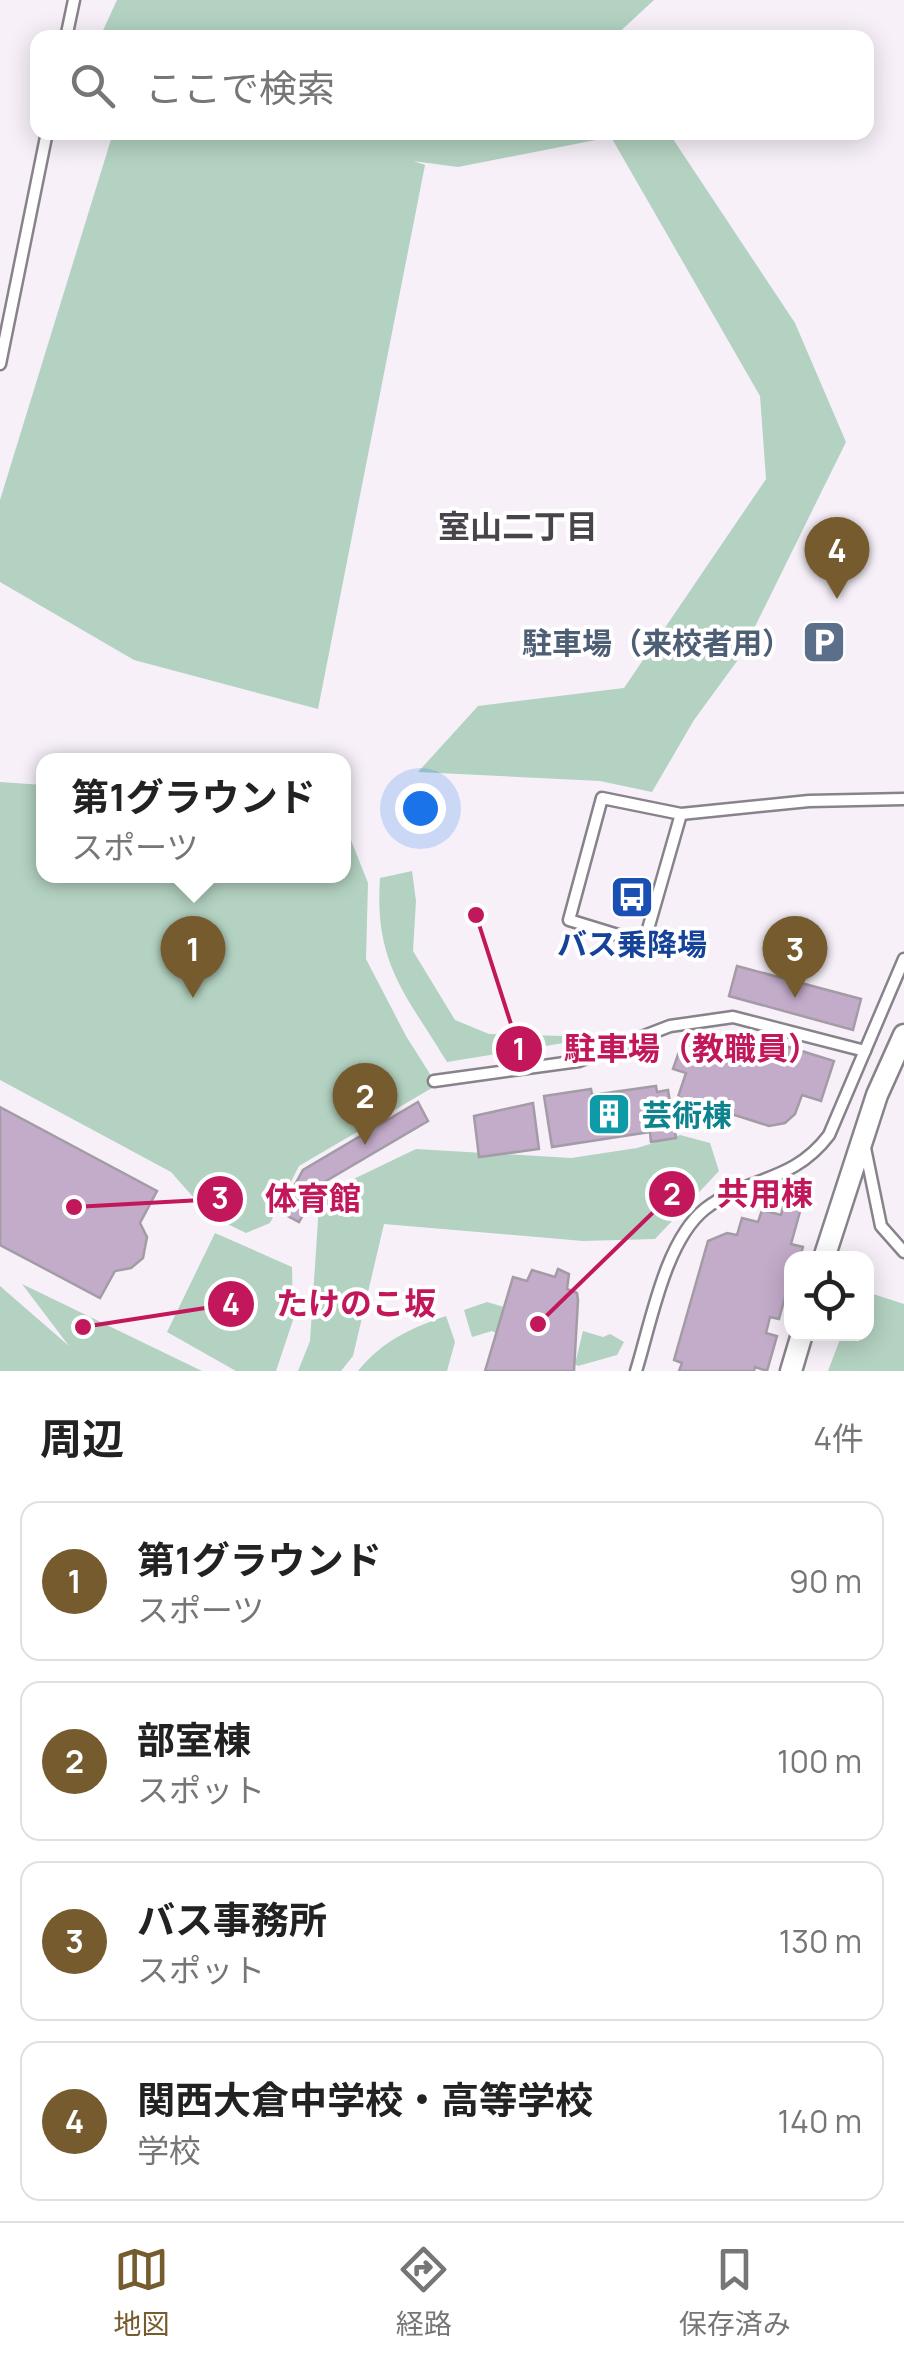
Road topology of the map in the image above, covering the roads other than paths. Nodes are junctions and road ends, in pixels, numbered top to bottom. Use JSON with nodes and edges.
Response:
{"nodes":[{"id":1,"x":74,"y":0,"type":"edge"},
{"id":2,"x":68,"y":30,"type":"edge"},
{"id":3,"x":45,"y":140,"type":"edge"},
{"id":4,"x":0,"y":364,"type":"edge"},
{"id":5,"x":904,"y":799,"type":"edge"},
{"id":6,"x":681,"y":814,"type":"junction"},
{"id":7,"x":904,"y":960,"type":"edge"},
{"id":8,"x":904,"y":1036,"type":"edge"},
{"id":9,"x":866,"y":1051,"type":"junction"},
{"id":10,"x":434,"y":1081,"type":"dead end"},
{"id":11,"x":863,"y":1139,"type":"junction"},
{"id":12,"x":826,"y":1251,"type":"edge"},
{"id":13,"x":904,"y":1252,"type":"edge"},
{"id":14,"x":800,"y":1341,"type":"edge"},
{"id":15,"x":636,"y":1371,"type":"edge"},
{"id":16,"x":791,"y":1371,"type":"edge"}],
"edges":[{"from":1,"to":2,"type":"lane"},
{"from":3,"to":4,"type":"lane"},
{"from":5,"to":6,"type":"lane"},
{"from":6,"to":6,"type":"lane"},
{"from":7,"to":9,"type":"lane"},
{"from":8,"to":11,"type":"street"},
{"from":9,"to":10,"type":"lane"},
{"from":9,"to":15,"type":"lane"},
{"from":11,"to":12,"type":"street"},
{"from":11,"to":13,"type":"lane"},
{"from":14,"to":16,"type":"street"}]}
